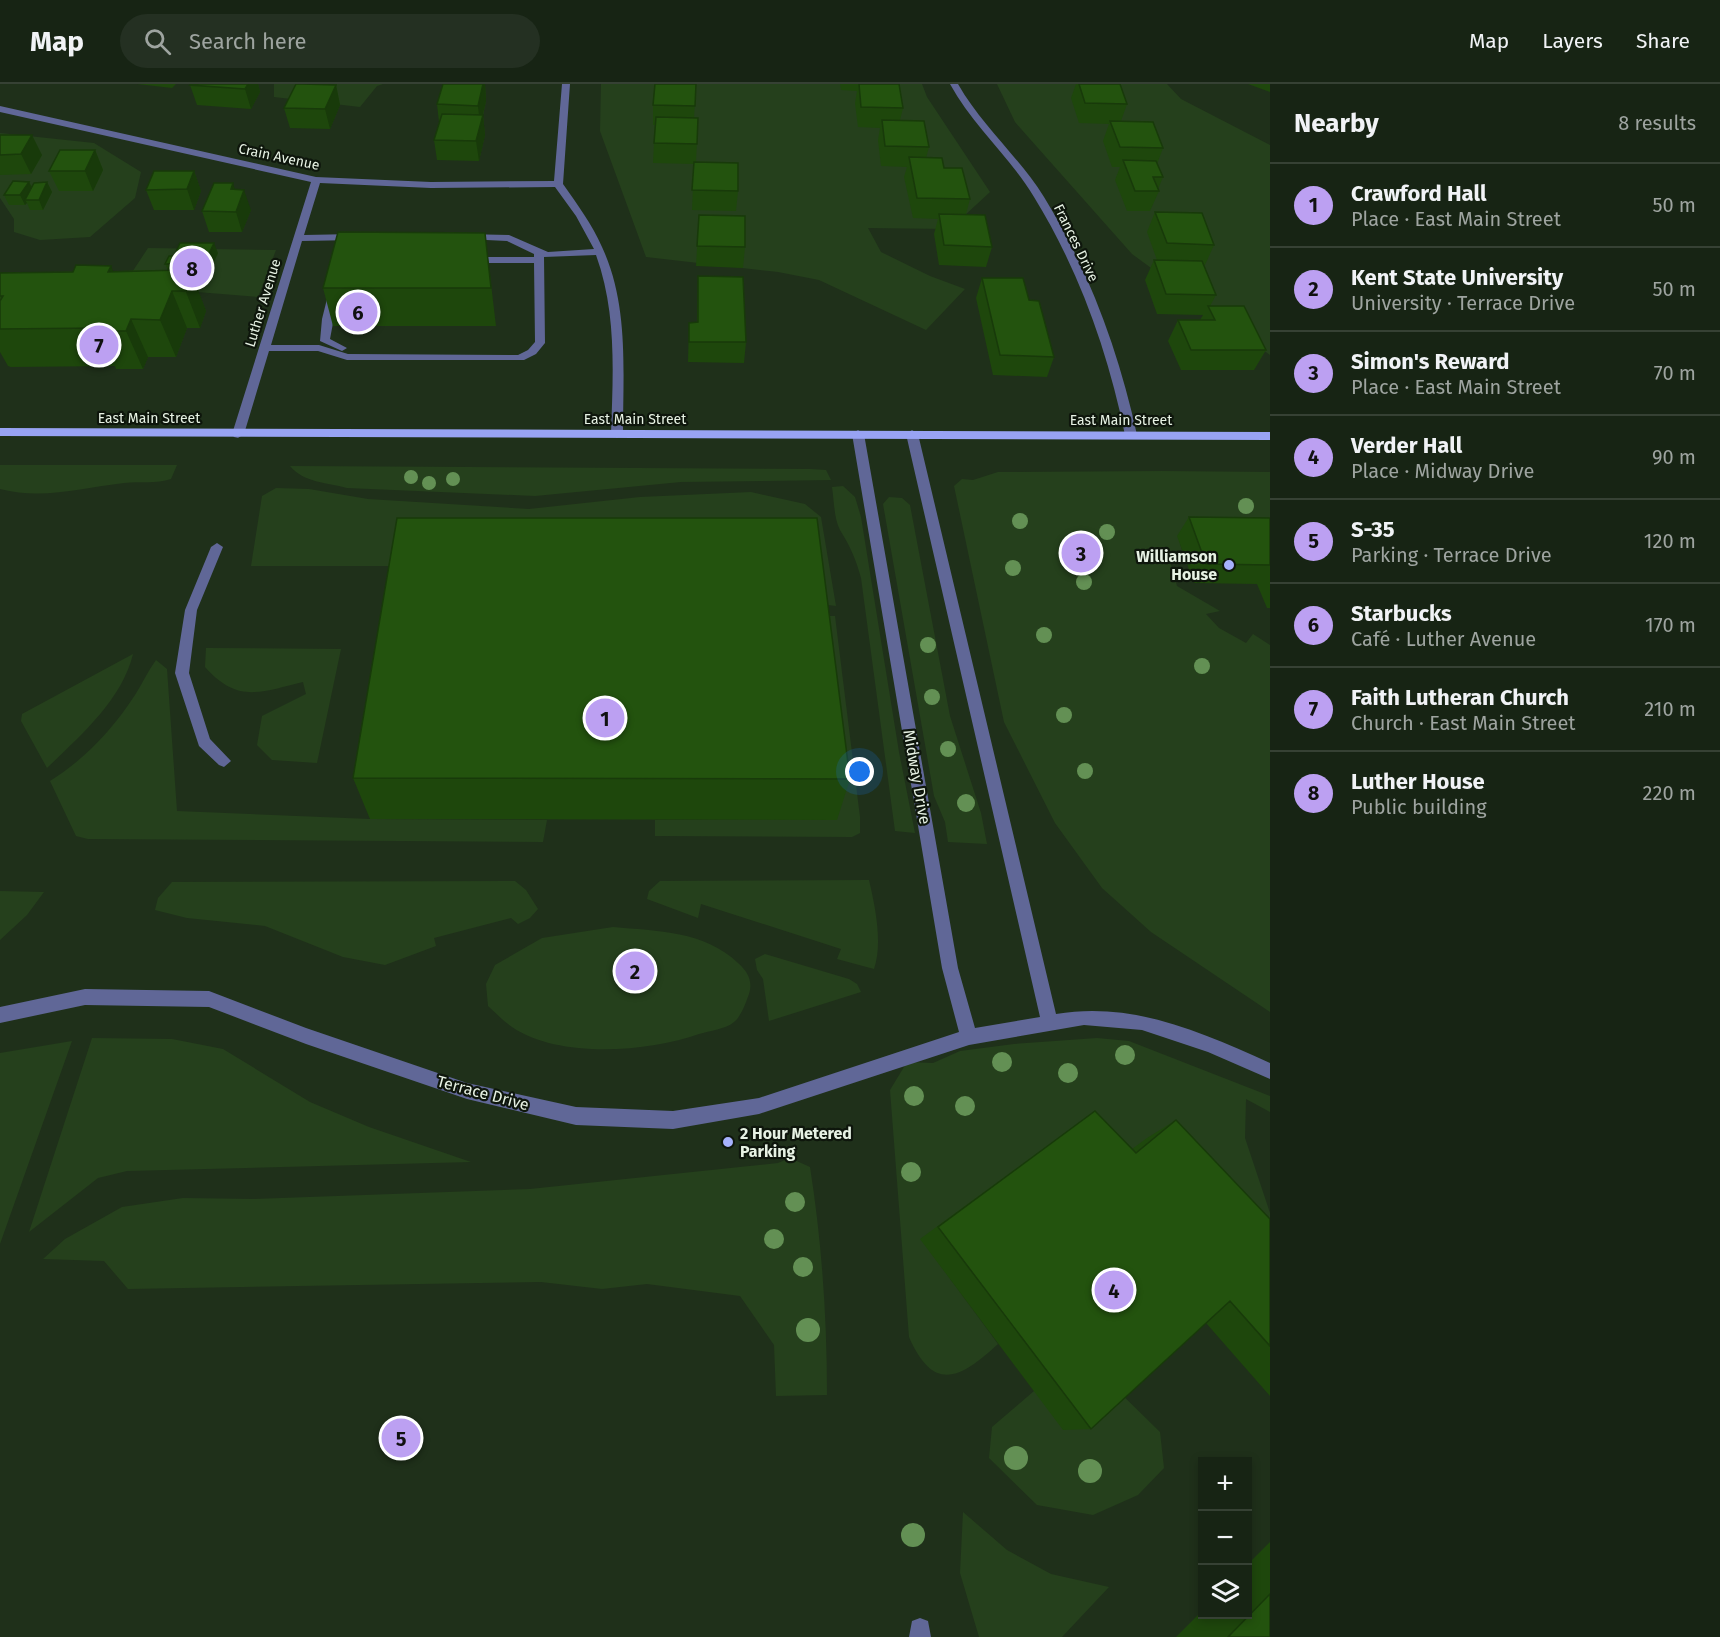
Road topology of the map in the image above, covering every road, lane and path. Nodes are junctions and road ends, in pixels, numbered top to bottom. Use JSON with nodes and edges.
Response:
{"nodes":[{"id":1,"x":566,"y":84,"type":"edge"},
{"id":2,"x":954,"y":84,"type":"edge"},
{"id":3,"x":0,"y":108,"type":"edge"},
{"id":4,"x":316,"y":180,"type":"junction"},
{"id":5,"x":558,"y":184,"type":"junction"},
{"id":6,"x":455,"y":236,"type":"edge"},
{"id":7,"x":372,"y":237,"type":"edge"},
{"id":8,"x":297,"y":238,"type":"junction"},
{"id":9,"x":600,"y":252,"type":"junction"},
{"id":10,"x":539,"y":257,"type":"junction"},
{"id":11,"x":458,"y":260,"type":"edge"},
{"id":12,"x":338,"y":280,"type":"edge"},
{"id":13,"x":263,"y":348,"type":"junction"},
{"id":14,"x":363,"y":357,"type":"junction"},
{"id":15,"x":0,"y":432,"type":"edge"},
{"id":16,"x":238,"y":434,"type":"junction"},
{"id":17,"x":617,"y":434,"type":"junction"},
{"id":18,"x":858,"y":434,"type":"junction"},
{"id":19,"x":912,"y":434,"type":"junction"},
{"id":20,"x":1131,"y":435,"type":"junction"},
{"id":21,"x":1270,"y":436,"type":"edge"},
{"id":22,"x":217,"y":547,"type":"dead end"},
{"id":23,"x":224,"y":761,"type":"dead end"},
{"id":24,"x":0,"y":1015,"type":"edge"},
{"id":25,"x":1050,"y":1023,"type":"junction"},
{"id":26,"x":969,"y":1037,"type":"junction"},
{"id":27,"x":1270,"y":1071,"type":"edge"}],
"edges":[{"from":1,"to":5,"type":"street"},
{"from":2,"to":20,"type":"street","name":"Frances Drive"},
{"from":3,"to":4,"type":"street","name":"Crain Avenue"},
{"from":4,"to":5,"type":"street","name":"Crain Avenue"},
{"from":4,"to":8,"type":"street","name":"Luther Avenue"},
{"from":5,"to":9,"type":"street"},
{"from":6,"to":10,"type":"street"},
{"from":7,"to":8,"type":"street"},
{"from":8,"to":13,"type":"street","name":"Luther Avenue"},
{"from":9,"to":10,"type":"street"},
{"from":9,"to":17,"type":"street"},
{"from":10,"to":11,"type":"street"},
{"from":10,"to":14,"type":"street"},
{"from":12,"to":14,"type":"street"},
{"from":13,"to":14,"type":"street"},
{"from":13,"to":16,"type":"street","name":"Luther Avenue"},
{"from":15,"to":16,"type":"main road","name":"East Main Street"},
{"from":16,"to":17,"type":"main road","name":"East Main Street"},
{"from":17,"to":18,"type":"main road","name":"East Main Street"},
{"from":18,"to":19,"type":"main road","name":"East Main Street"},
{"from":18,"to":26,"type":"street","name":"Midway Drive"},
{"from":19,"to":20,"type":"main road","name":"East Main Street"},
{"from":19,"to":25,"type":"street"},
{"from":20,"to":21,"type":"main road","name":"East Main Street"},
{"from":22,"to":23,"type":"street"},
{"from":24,"to":26,"type":"street","name":"Terrace Drive"},
{"from":25,"to":26,"type":"street"},
{"from":25,"to":27,"type":"street"}]}
